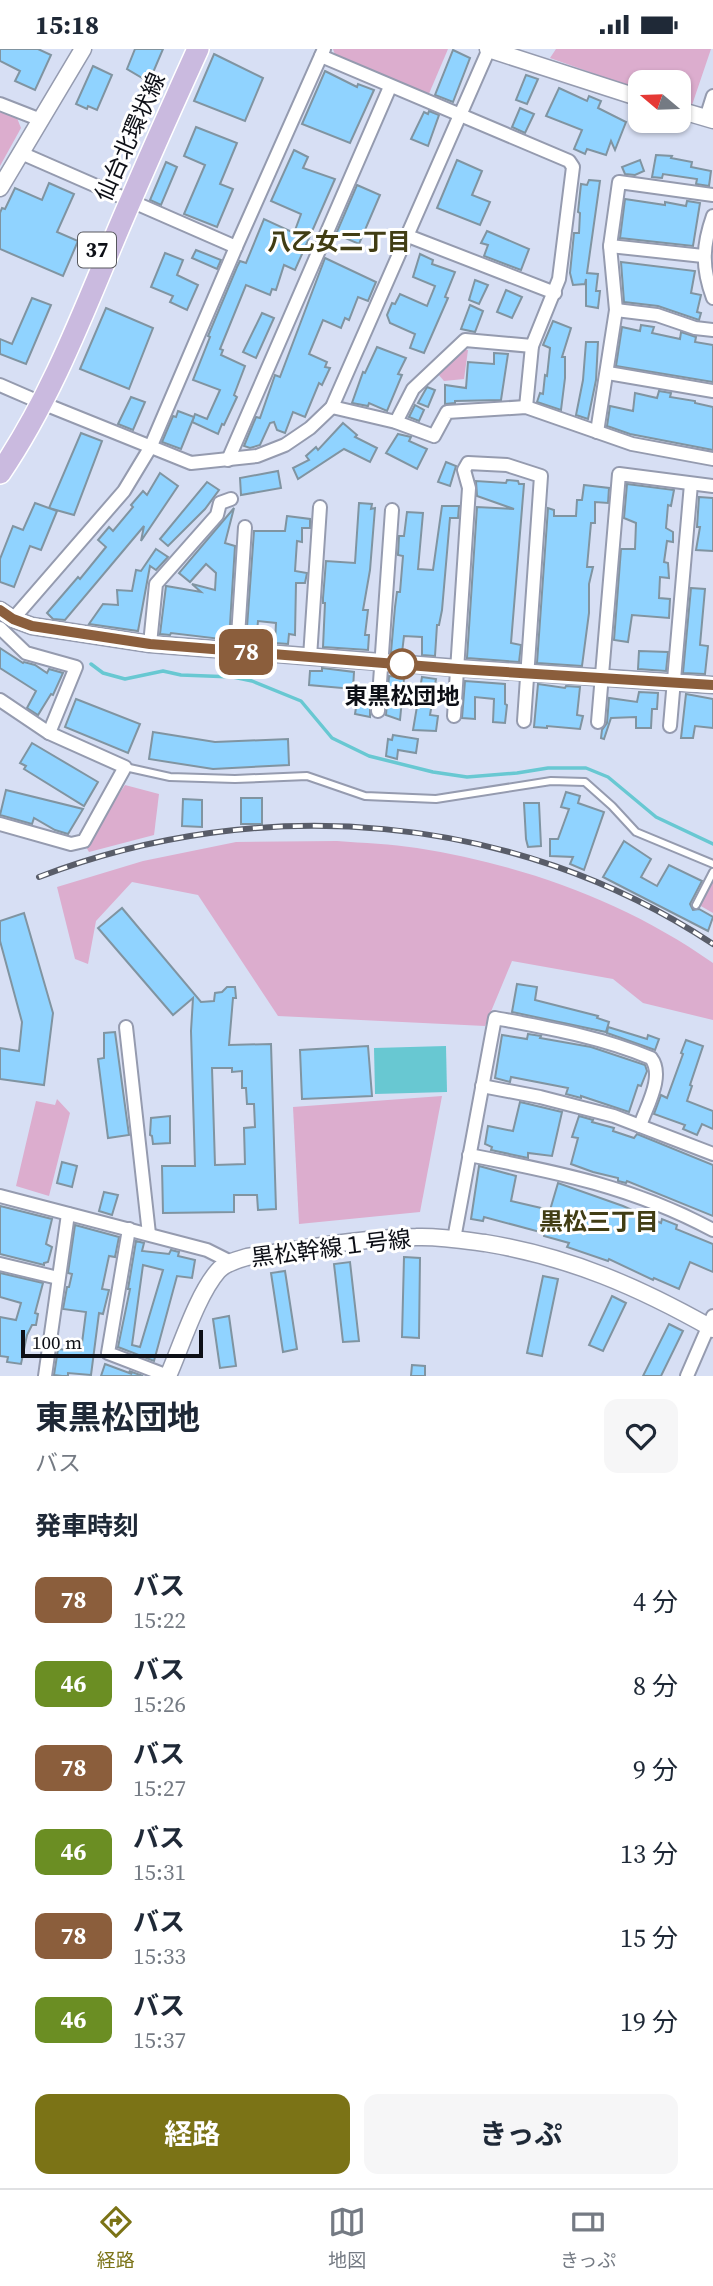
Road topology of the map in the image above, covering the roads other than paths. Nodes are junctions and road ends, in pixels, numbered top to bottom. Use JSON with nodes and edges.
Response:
{"nodes":[{"id":1,"x":83,"y":49,"type":"edge"},
{"id":2,"x":185,"y":49,"type":"edge"},
{"id":3,"x":198,"y":49,"type":"edge"},
{"id":4,"x":489,"y":49,"type":"edge"},
{"id":5,"x":323,"y":53,"type":"edge"},
{"id":6,"x":390,"y":86,"type":"junction"},
{"id":7,"x":628,"y":94,"type":"edge"},
{"id":8,"x":713,"y":96,"type":"edge"},
{"id":9,"x":0,"y":104,"type":"edge"},
{"id":10,"x":691,"y":114,"type":"edge"},
{"id":11,"x":460,"y":117,"type":"junction"},
{"id":12,"x":709,"y":119,"type":"edge"},
{"id":13,"x":41,"y":120,"type":"junction"},
{"id":14,"x":21,"y":153,"type":"junction"},
{"id":15,"x":0,"y":188,"type":"edge"},
{"id":16,"x":713,"y":195,"type":"edge"},
{"id":17,"x":125,"y":198,"type":"junction"},
{"id":18,"x":713,"y":216,"type":"edge"},
{"id":19,"x":408,"y":236,"type":"junction"},
{"id":20,"x":610,"y":246,"type":"junction"},
{"id":21,"x":236,"y":247,"type":"junction"},
{"id":22,"x":703,"y":256,"type":"junction"},
{"id":23,"x":555,"y":293,"type":"junction"},
{"id":24,"x":713,"y":298,"type":"edge"},
{"id":25,"x":616,"y":310,"type":"junction"},
{"id":26,"x":713,"y":330,"type":"edge"},
{"id":27,"x":532,"y":347,"type":"junction"},
{"id":28,"x":608,"y":373,"type":"junction"},
{"id":29,"x":0,"y":384,"type":"edge"},
{"id":30,"x":713,"y":391,"type":"edge"},
{"id":31,"x":36,"y":401,"type":"junction"},
{"id":32,"x":332,"y":407,"type":"junction"},
{"id":33,"x":526,"y":407,"type":"junction"},
{"id":34,"x":397,"y":422,"type":"junction"},
{"id":35,"x":597,"y":432,"type":"junction"},
{"id":36,"x":0,"y":447,"type":"edge"},
{"id":37,"x":150,"y":448,"type":"junction"},
{"id":38,"x":713,"y":459,"type":"edge"},
{"id":39,"x":228,"y":460,"type":"junction"},
{"id":40,"x":0,"y":473,"type":"edge"},
{"id":41,"x":691,"y":484,"type":"junction"},
{"id":42,"x":713,"y":486,"type":"edge"},
{"id":43,"x":231,"y":499,"type":"dead end"},
{"id":44,"x":320,"y":507,"type":"dead end"},
{"id":45,"x":392,"y":510,"type":"dead end"},
{"id":46,"x":245,"y":527,"type":"dead end"},
{"id":47,"x":4,"y":619,"type":"edge"},
{"id":48,"x":150,"y":644,"type":"junction"},
{"id":49,"x":237,"y":652,"type":"junction"},
{"id":50,"x":310,"y":657,"type":"junction"},
{"id":51,"x":382,"y":662,"type":"junction"},
{"id":52,"x":458,"y":669,"type":"junction"},
{"id":53,"x":527,"y":672,"type":"junction"},
{"id":54,"x":602,"y":677,"type":"junction"},
{"id":55,"x":674,"y":682,"type":"junction"},
{"id":56,"x":713,"y":685,"type":"edge"},
{"id":57,"x":0,"y":700,"type":"edge"},
{"id":58,"x":378,"y":711,"type":"dead end"},
{"id":59,"x":454,"y":716,"type":"dead end"},
{"id":60,"x":524,"y":721,"type":"dead end"},
{"id":61,"x":598,"y":723,"type":"dead end"},
{"id":62,"x":670,"y":726,"type":"dead end"},
{"id":63,"x":49,"y":733,"type":"junction"},
{"id":64,"x":125,"y":767,"type":"junction"},
{"id":65,"x":0,"y":824,"type":"edge"},
{"id":66,"x":713,"y":864,"type":"edge"},
{"id":67,"x":713,"y":871,"type":"edge"},
{"id":68,"x":696,"y":905,"type":"dead end"},
{"id":69,"x":126,"y":1027,"type":"dead end"},
{"id":70,"x":482,"y":1086,"type":"junction"},
{"id":71,"x":640,"y":1126,"type":"junction"},
{"id":72,"x":713,"y":1154,"type":"edge"},
{"id":73,"x":469,"y":1155,"type":"junction"},
{"id":74,"x":0,"y":1196,"type":"edge"},
{"id":75,"x":68,"y":1214,"type":"junction"},
{"id":76,"x":129,"y":1229,"type":"junction"},
{"id":77,"x":713,"y":1230,"type":"edge"},
{"id":78,"x":149,"y":1234,"type":"junction"},
{"id":79,"x":454,"y":1239,"type":"junction"},
{"id":80,"x":231,"y":1262,"type":"junction"},
{"id":81,"x":0,"y":1264,"type":"edge"},
{"id":82,"x":58,"y":1278,"type":"junction"},
{"id":83,"x":711,"y":1324,"type":"edge"},
{"id":84,"x":46,"y":1376,"type":"edge"},
{"id":85,"x":168,"y":1376,"type":"edge"},
{"id":86,"x":687,"y":1376,"type":"edge"}],
"edges":[{"from":1,"to":13,"type":"street"},
{"from":2,"to":17,"type":"main road","name":"仙台北環状線","number":"37"},
{"from":3,"to":17,"type":"main road","name":"仙台北環状線","number":"37"},
{"from":4,"to":7,"type":"street"},
{"from":4,"to":11,"type":"street"},
{"from":5,"to":6,"type":"street"},
{"from":5,"to":21,"type":"street"},
{"from":6,"to":11,"type":"street"},
{"from":6,"to":39,"type":"street"},
{"from":8,"to":12,"type":"street"},
{"from":9,"to":13,"type":"street"},
{"from":10,"to":12,"type":"street"},
{"from":11,"to":19,"type":"street"},
{"from":11,"to":23,"type":"street"},
{"from":13,"to":14,"type":"street"},
{"from":14,"to":15,"type":"street"},
{"from":14,"to":17,"type":"street"},
{"from":16,"to":20,"type":"street"},
{"from":17,"to":21,"type":"street"},
{"from":17,"to":31,"type":"main road","name":"仙台北環状線","number":"37"},
{"from":18,"to":22,"type":"street"},
{"from":19,"to":23,"type":"street"},
{"from":19,"to":32,"type":"street"},
{"from":20,"to":22,"type":"street"},
{"from":20,"to":25,"type":"street"},
{"from":21,"to":37,"type":"street"},
{"from":22,"to":24,"type":"street"},
{"from":23,"to":27,"type":"street"},
{"from":25,"to":26,"type":"street"},
{"from":25,"to":28,"type":"street"},
{"from":27,"to":33,"type":"street"},
{"from":27,"to":34,"type":"street"},
{"from":28,"to":30,"type":"street"},
{"from":28,"to":35,"type":"street"},
{"from":29,"to":31,"type":"street"},
{"from":31,"to":36,"type":"main road","name":"仙台北環状線","number":"37"},
{"from":31,"to":37,"type":"street"},
{"from":31,"to":40,"type":"main road","name":"仙台北環状線","number":"37"},
{"from":32,"to":34,"type":"street"},
{"from":32,"to":39,"type":"street"},
{"from":33,"to":34,"type":"street"},
{"from":33,"to":35,"type":"street"},
{"from":35,"to":38,"type":"street"},
{"from":37,"to":39,"type":"street"},
{"from":37,"to":47,"type":"street"},
{"from":41,"to":42,"type":"street"},
{"from":41,"to":54,"type":"street"},
{"from":41,"to":55,"type":"street"},
{"from":43,"to":48,"type":"street"},
{"from":44,"to":50,"type":"street"},
{"from":45,"to":51,"type":"street"},
{"from":46,"to":49,"type":"street"},
{"from":47,"to":48,"type":"street"},
{"from":47,"to":63,"type":"street"},
{"from":48,"to":49,"type":"street"},
{"from":49,"to":50,"type":"street"},
{"from":50,"to":51,"type":"street"},
{"from":51,"to":52,"type":"street"},
{"from":51,"to":58,"type":"street"},
{"from":52,"to":53,"type":"street"},
{"from":52,"to":53,"type":"street"},
{"from":52,"to":59,"type":"street"},
{"from":53,"to":54,"type":"street"},
{"from":53,"to":60,"type":"street"},
{"from":54,"to":55,"type":"street"},
{"from":54,"to":61,"type":"street"},
{"from":55,"to":56,"type":"street"},
{"from":55,"to":62,"type":"street"},
{"from":57,"to":63,"type":"street"},
{"from":63,"to":64,"type":"street"},
{"from":64,"to":65,"type":"street"},
{"from":64,"to":66,"type":"lane"},
{"from":67,"to":68,"type":"lane"},
{"from":69,"to":78,"type":"street"},
{"from":70,"to":71,"type":"street"},
{"from":70,"to":71,"type":"street"},
{"from":70,"to":73,"type":"street"},
{"from":71,"to":72,"type":"street"},
{"from":73,"to":77,"type":"street"},
{"from":73,"to":79,"type":"street"},
{"from":74,"to":75,"type":"street"},
{"from":75,"to":76,"type":"street"},
{"from":75,"to":82,"type":"street"},
{"from":76,"to":78,"type":"street"},
{"from":76,"to":85,"type":"street"},
{"from":78,"to":80,"type":"street"},
{"from":79,"to":80,"type":"street","name":"黒松幹線１号線"},
{"from":79,"to":83,"type":"street","name":"黒松幹線１号線"},
{"from":80,"to":85,"type":"street","name":"黒松幹線１号線"},
{"from":81,"to":82,"type":"street"},
{"from":82,"to":84,"type":"street"},
{"from":83,"to":86,"type":"street"}]}
